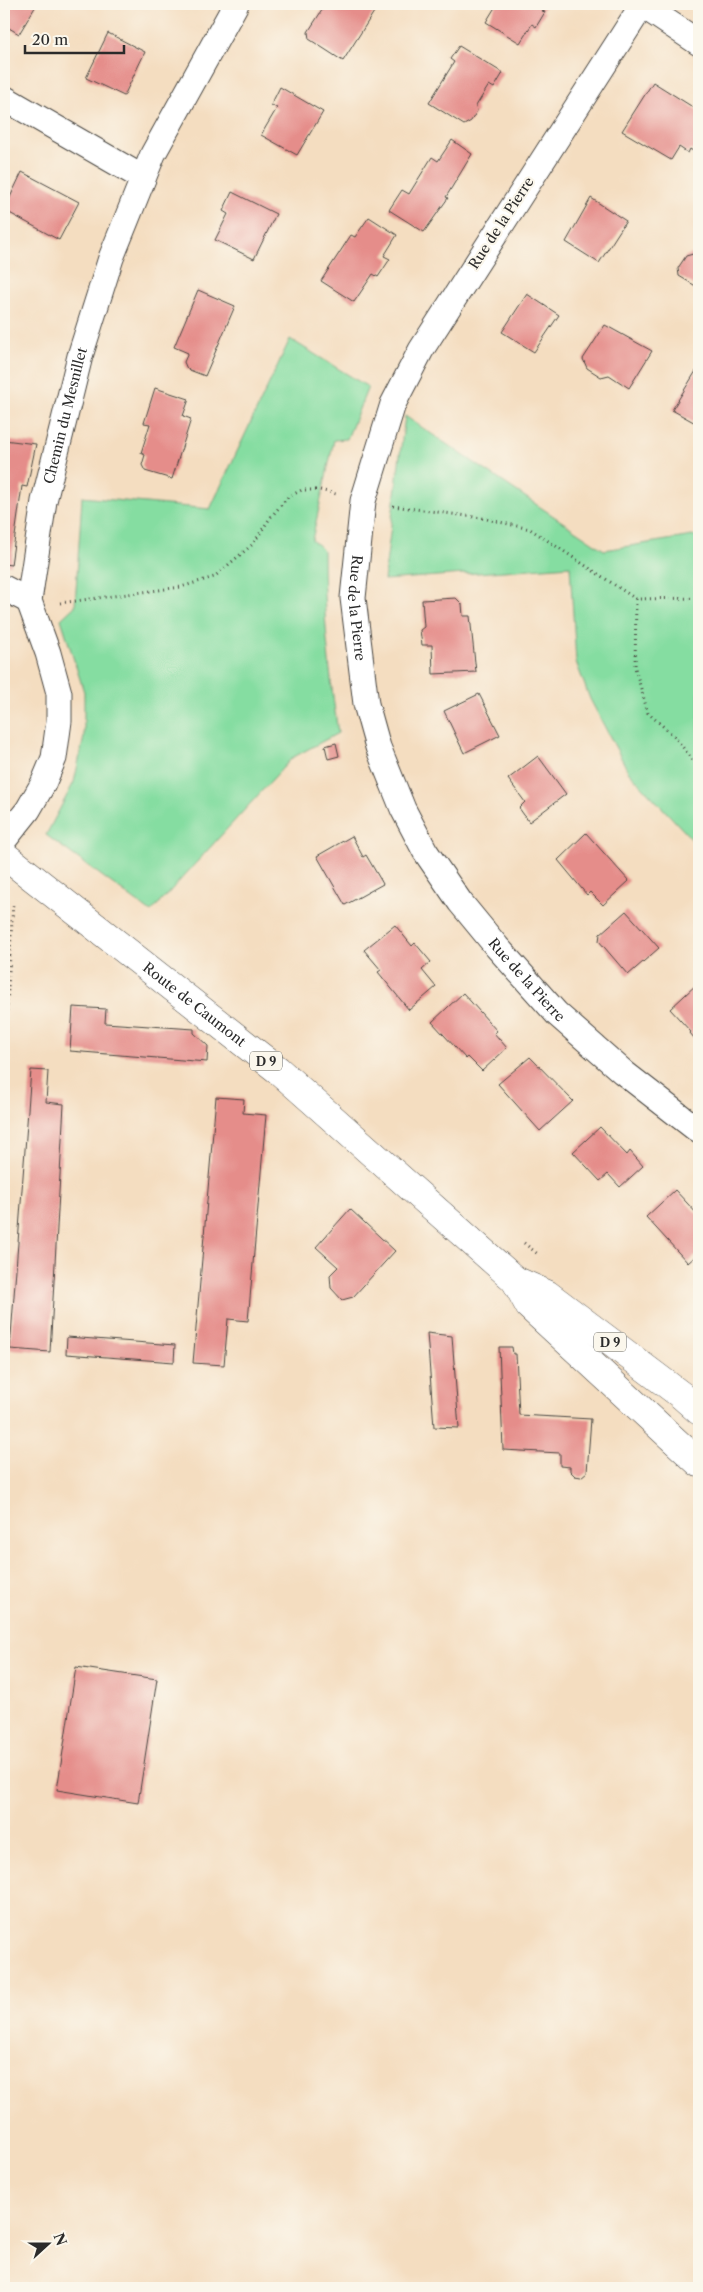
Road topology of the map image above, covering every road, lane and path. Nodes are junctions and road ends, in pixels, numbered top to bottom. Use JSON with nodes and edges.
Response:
{"nodes":[{"id":1,"x":236,"y":4,"type":"edge"},
{"id":2,"x":643,"y":5,"type":"edge"},
{"id":3,"x":699,"y":43,"type":"edge"},
{"id":4,"x":4,"y":98,"type":"edge"},
{"id":5,"x":143,"y":178,"type":"junction"},
{"id":6,"x":363,"y":501,"type":"junction"},
{"id":7,"x":4,"y":588,"type":"edge"},
{"id":8,"x":699,"y":598,"type":"edge"},
{"id":9,"x":636,"y":599,"type":"junction"},
{"id":10,"x":28,"y":601,"type":"junction"},
{"id":11,"x":699,"y":768,"type":"edge"},
{"id":12,"x":4,"y":840,"type":"edge"},
{"id":13,"x":10,"y":860,"type":"edge"},
{"id":14,"x":4,"y":1061,"type":"edge"},
{"id":15,"x":699,"y":1131,"type":"edge"},
{"id":16,"x":515,"y":1280,"type":"junction"},
{"id":17,"x":699,"y":1411,"type":"edge"},
{"id":18,"x":699,"y":1463,"type":"edge"}],
"edges":[{"from":1,"to":5,"type":"street","name":"Chemin du Mesnillet"},
{"from":2,"to":3,"type":"street","name":"Rue de la Pierre"},
{"from":2,"to":6,"type":"street","name":"Rue de la Pierre"},
{"from":4,"to":5,"type":"street"},
{"from":5,"to":10,"type":"street","name":"Chemin du Mesnillet"},
{"from":6,"to":9,"type":"path"},
{"from":6,"to":10,"type":"path"},
{"from":6,"to":15,"type":"street","name":"Rue de la Pierre"},
{"from":7,"to":10,"type":"street"},
{"from":8,"to":9,"type":"path"},
{"from":9,"to":11,"type":"path"},
{"from":10,"to":12,"type":"street"},
{"from":13,"to":14,"type":"path"},
{"from":13,"to":16,"type":"main road","name":"Route de Caumont","number":"D 9"},
{"from":16,"to":17,"type":"main road","name":"Route de Caumont","number":"D 9"},
{"from":16,"to":18,"type":"main road","name":"Route de Caumont","number":"D 9"}]}
